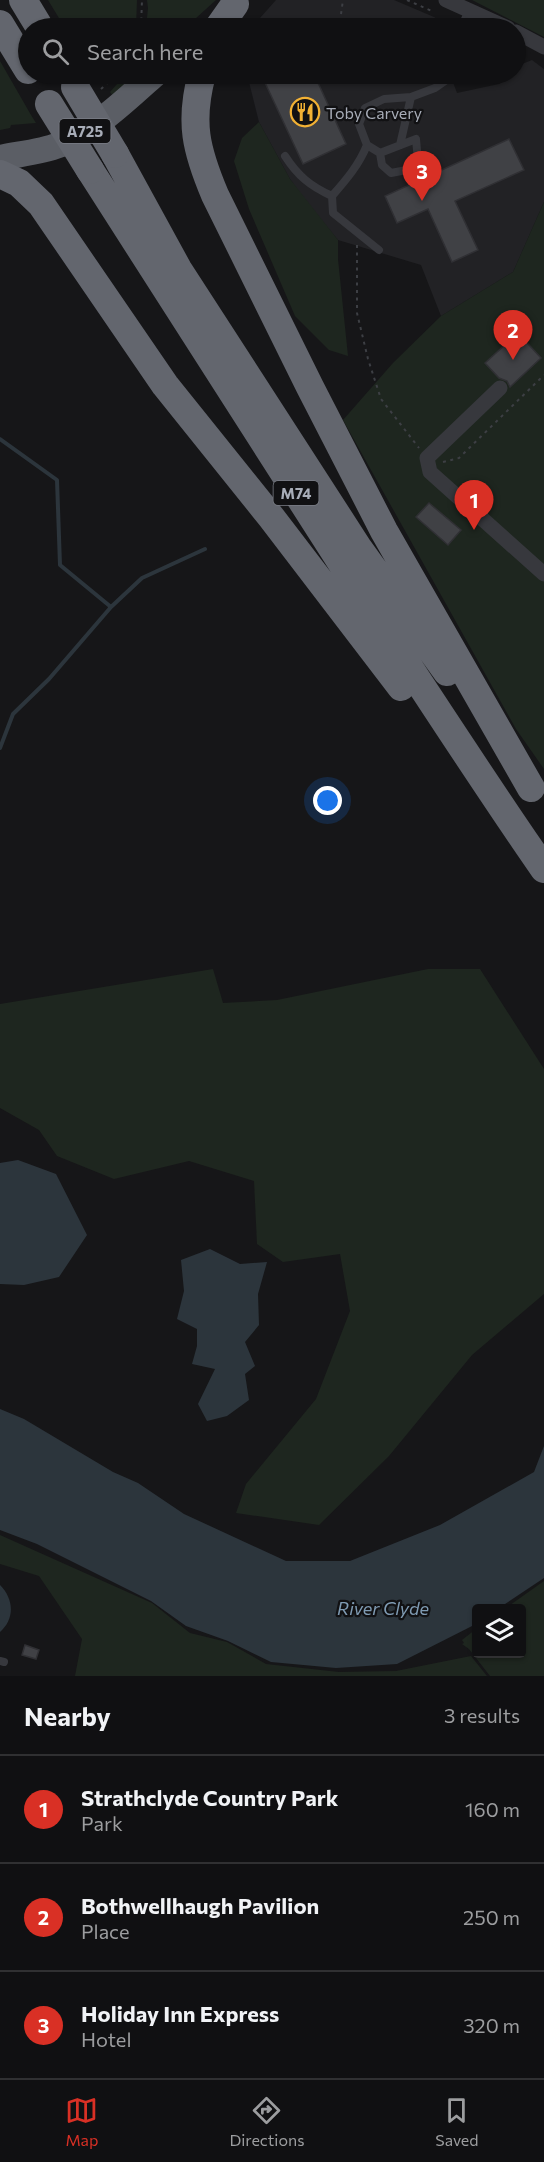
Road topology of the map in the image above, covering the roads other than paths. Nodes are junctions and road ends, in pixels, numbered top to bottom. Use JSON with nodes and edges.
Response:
{"nodes":[{"id":1,"x":23,"y":0,"type":"edge"},
{"id":2,"x":446,"y":0,"type":"edge"},
{"id":3,"x":237,"y":2,"type":"edge"},
{"id":4,"x":469,"y":10,"type":"junction"},
{"id":5,"x":34,"y":18,"type":"edge"},
{"id":6,"x":217,"y":18,"type":"edge"},
{"id":7,"x":225,"y":18,"type":"edge"},
{"id":8,"x":465,"y":18,"type":"edge"},
{"id":9,"x":484,"y":18,"type":"edge"},
{"id":10,"x":0,"y":24,"type":"edge"},
{"id":11,"x":526,"y":40,"type":"edge"},
{"id":12,"x":544,"y":47,"type":"edge"},
{"id":13,"x":18,"y":54,"type":"edge"},
{"id":14,"x":36,"y":84,"type":"edge"},
{"id":15,"x":73,"y":84,"type":"edge"},
{"id":16,"x":144,"y":84,"type":"edge"},
{"id":17,"x":200,"y":84,"type":"edge"},
{"id":18,"x":441,"y":84,"type":"edge"},
{"id":19,"x":411,"y":97,"type":"junction"},
{"id":20,"x":367,"y":145,"type":"junction"},
{"id":21,"x":400,"y":145,"type":"junction"},
{"id":22,"x":380,"y":153,"type":"junction"},
{"id":23,"x":285,"y":156,"type":"dead end"},
{"id":24,"x":0,"y":158,"type":"edge"},
{"id":25,"x":0,"y":174,"type":"edge"},
{"id":26,"x":332,"y":196,"type":"junction"},
{"id":27,"x":379,"y":250,"type":"dead end"},
{"id":28,"x":500,"y":388,"type":"dead end"},
{"id":29,"x":544,"y":574,"type":"edge"},
{"id":30,"x":537,"y":797,"type":"edge"},
{"id":31,"x":505,"y":813,"type":"junction"},
{"id":32,"x":544,"y":869,"type":"edge"}],
"edges":[{"from":1,"to":5,"type":"highway"},
{"from":2,"to":4,"type":"street"},
{"from":3,"to":6,"type":"highway"},
{"from":3,"to":7,"type":"highway"},
{"from":4,"to":8,"type":"lane"},
{"from":4,"to":9,"type":"street"},
{"from":10,"to":13,"type":"highway","number":"M74"},
{"from":11,"to":12,"type":"street"},
{"from":14,"to":31,"type":"highway","number":"M74","bridge":true},
{"from":15,"to":30,"type":"highway","number":"M74","bridge":true},
{"from":16,"to":24,"type":"highway","number":"A725"},
{"from":17,"to":30,"type":"highway"},
{"from":18,"to":19,"type":"lane"},
{"from":19,"to":20,"type":"lane"},
{"from":19,"to":21,"type":"lane"},
{"from":20,"to":22,"type":"lane"},
{"from":20,"to":26,"type":"lane"},
{"from":21,"to":22,"type":"lane"},
{"from":21,"to":22,"type":"lane"},
{"from":23,"to":26,"type":"lane"},
{"from":25,"to":31,"type":"highway"},
{"from":26,"to":27,"type":"lane"},
{"from":28,"to":29,"type":"street"},
{"from":31,"to":32,"type":"highway","number":"M74"}]}
